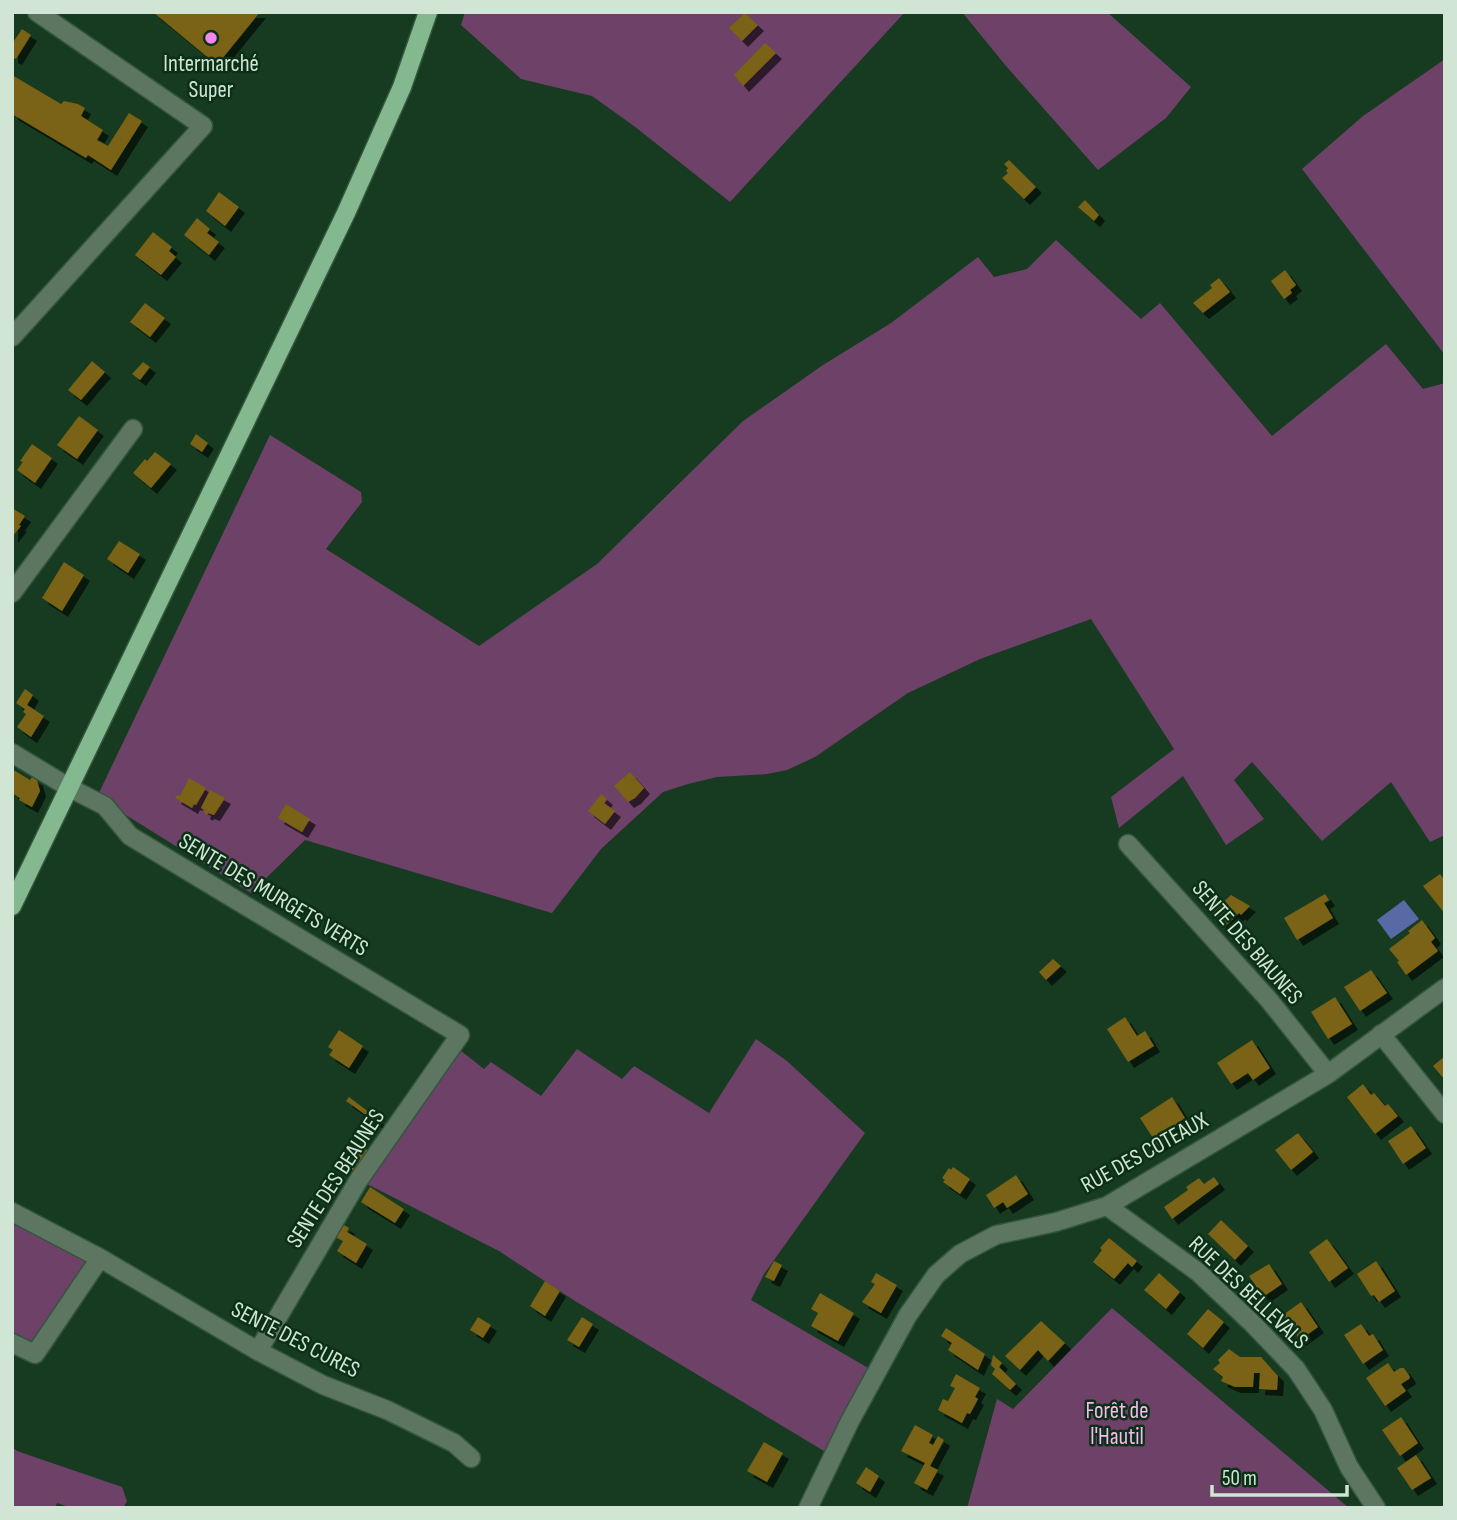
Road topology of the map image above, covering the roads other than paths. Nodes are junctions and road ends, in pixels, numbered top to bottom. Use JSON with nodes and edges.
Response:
{"nodes":[{"id":1,"x":37,"y":12,"type":"edge"},
{"id":2,"x":428,"y":12,"type":"edge"},
{"id":3,"x":12,"y":337,"type":"edge"},
{"id":4,"x":133,"y":429,"type":"dead end"},
{"id":5,"x":12,"y":593,"type":"edge"},
{"id":6,"x":12,"y":753,"type":"edge"},
{"id":7,"x":70,"y":788,"type":"junction"},
{"id":8,"x":1128,"y":844,"type":"dead end"},
{"id":9,"x":12,"y":906,"type":"edge"},
{"id":10,"x":1445,"y":988,"type":"edge"},
{"id":11,"x":1381,"y":1034,"type":"junction"},
{"id":12,"x":460,"y":1035,"type":"joint"},
{"id":13,"x":1328,"y":1074,"type":"junction"},
{"id":14,"x":1445,"y":1114,"type":"edge"},
{"id":15,"x":1107,"y":1206,"type":"junction"},
{"id":16,"x":12,"y":1212,"type":"edge"},
{"id":17,"x":100,"y":1258,"type":"junction"},
{"id":18,"x":12,"y":1343,"type":"edge"},
{"id":19,"x":258,"y":1351,"type":"junction"},
{"id":20,"x":471,"y":1458,"type":"dead end"},
{"id":21,"x":807,"y":1508,"type":"edge"},
{"id":22,"x":1376,"y":1508,"type":"edge"}],
"edges":[{"from":1,"to":3,"type":"street"},
{"from":2,"to":7,"type":"main road"},
{"from":4,"to":5,"type":"street"},
{"from":6,"to":7,"type":"street","name":"SENTE DES MURGETS VERTS"},
{"from":7,"to":9,"type":"main road"},
{"from":7,"to":12,"type":"street","name":"SENTE DES MURGETS VERTS"},
{"from":8,"to":13,"type":"street","name":"SENTE DES BIAUNES"},
{"from":10,"to":11,"type":"street","name":"RUE DES COTEAUX"},
{"from":11,"to":13,"type":"street","name":"RUE DES COTEAUX"},
{"from":11,"to":14,"type":"street"},
{"from":12,"to":19,"type":"street","name":"SENTE DES BEAUNES"},
{"from":13,"to":15,"type":"street","name":"RUE DES COTEAUX"},
{"from":15,"to":21,"type":"street","name":"RUE DES COTEAUX"},
{"from":15,"to":22,"type":"street","name":"RUE DES BELLEVALS"},
{"from":16,"to":17,"type":"street","name":"SENTE DES CURES"},
{"from":17,"to":18,"type":"street"},
{"from":17,"to":19,"type":"street","name":"SENTE DES CURES"},
{"from":19,"to":20,"type":"street","name":"SENTE DES CURES"}]}
